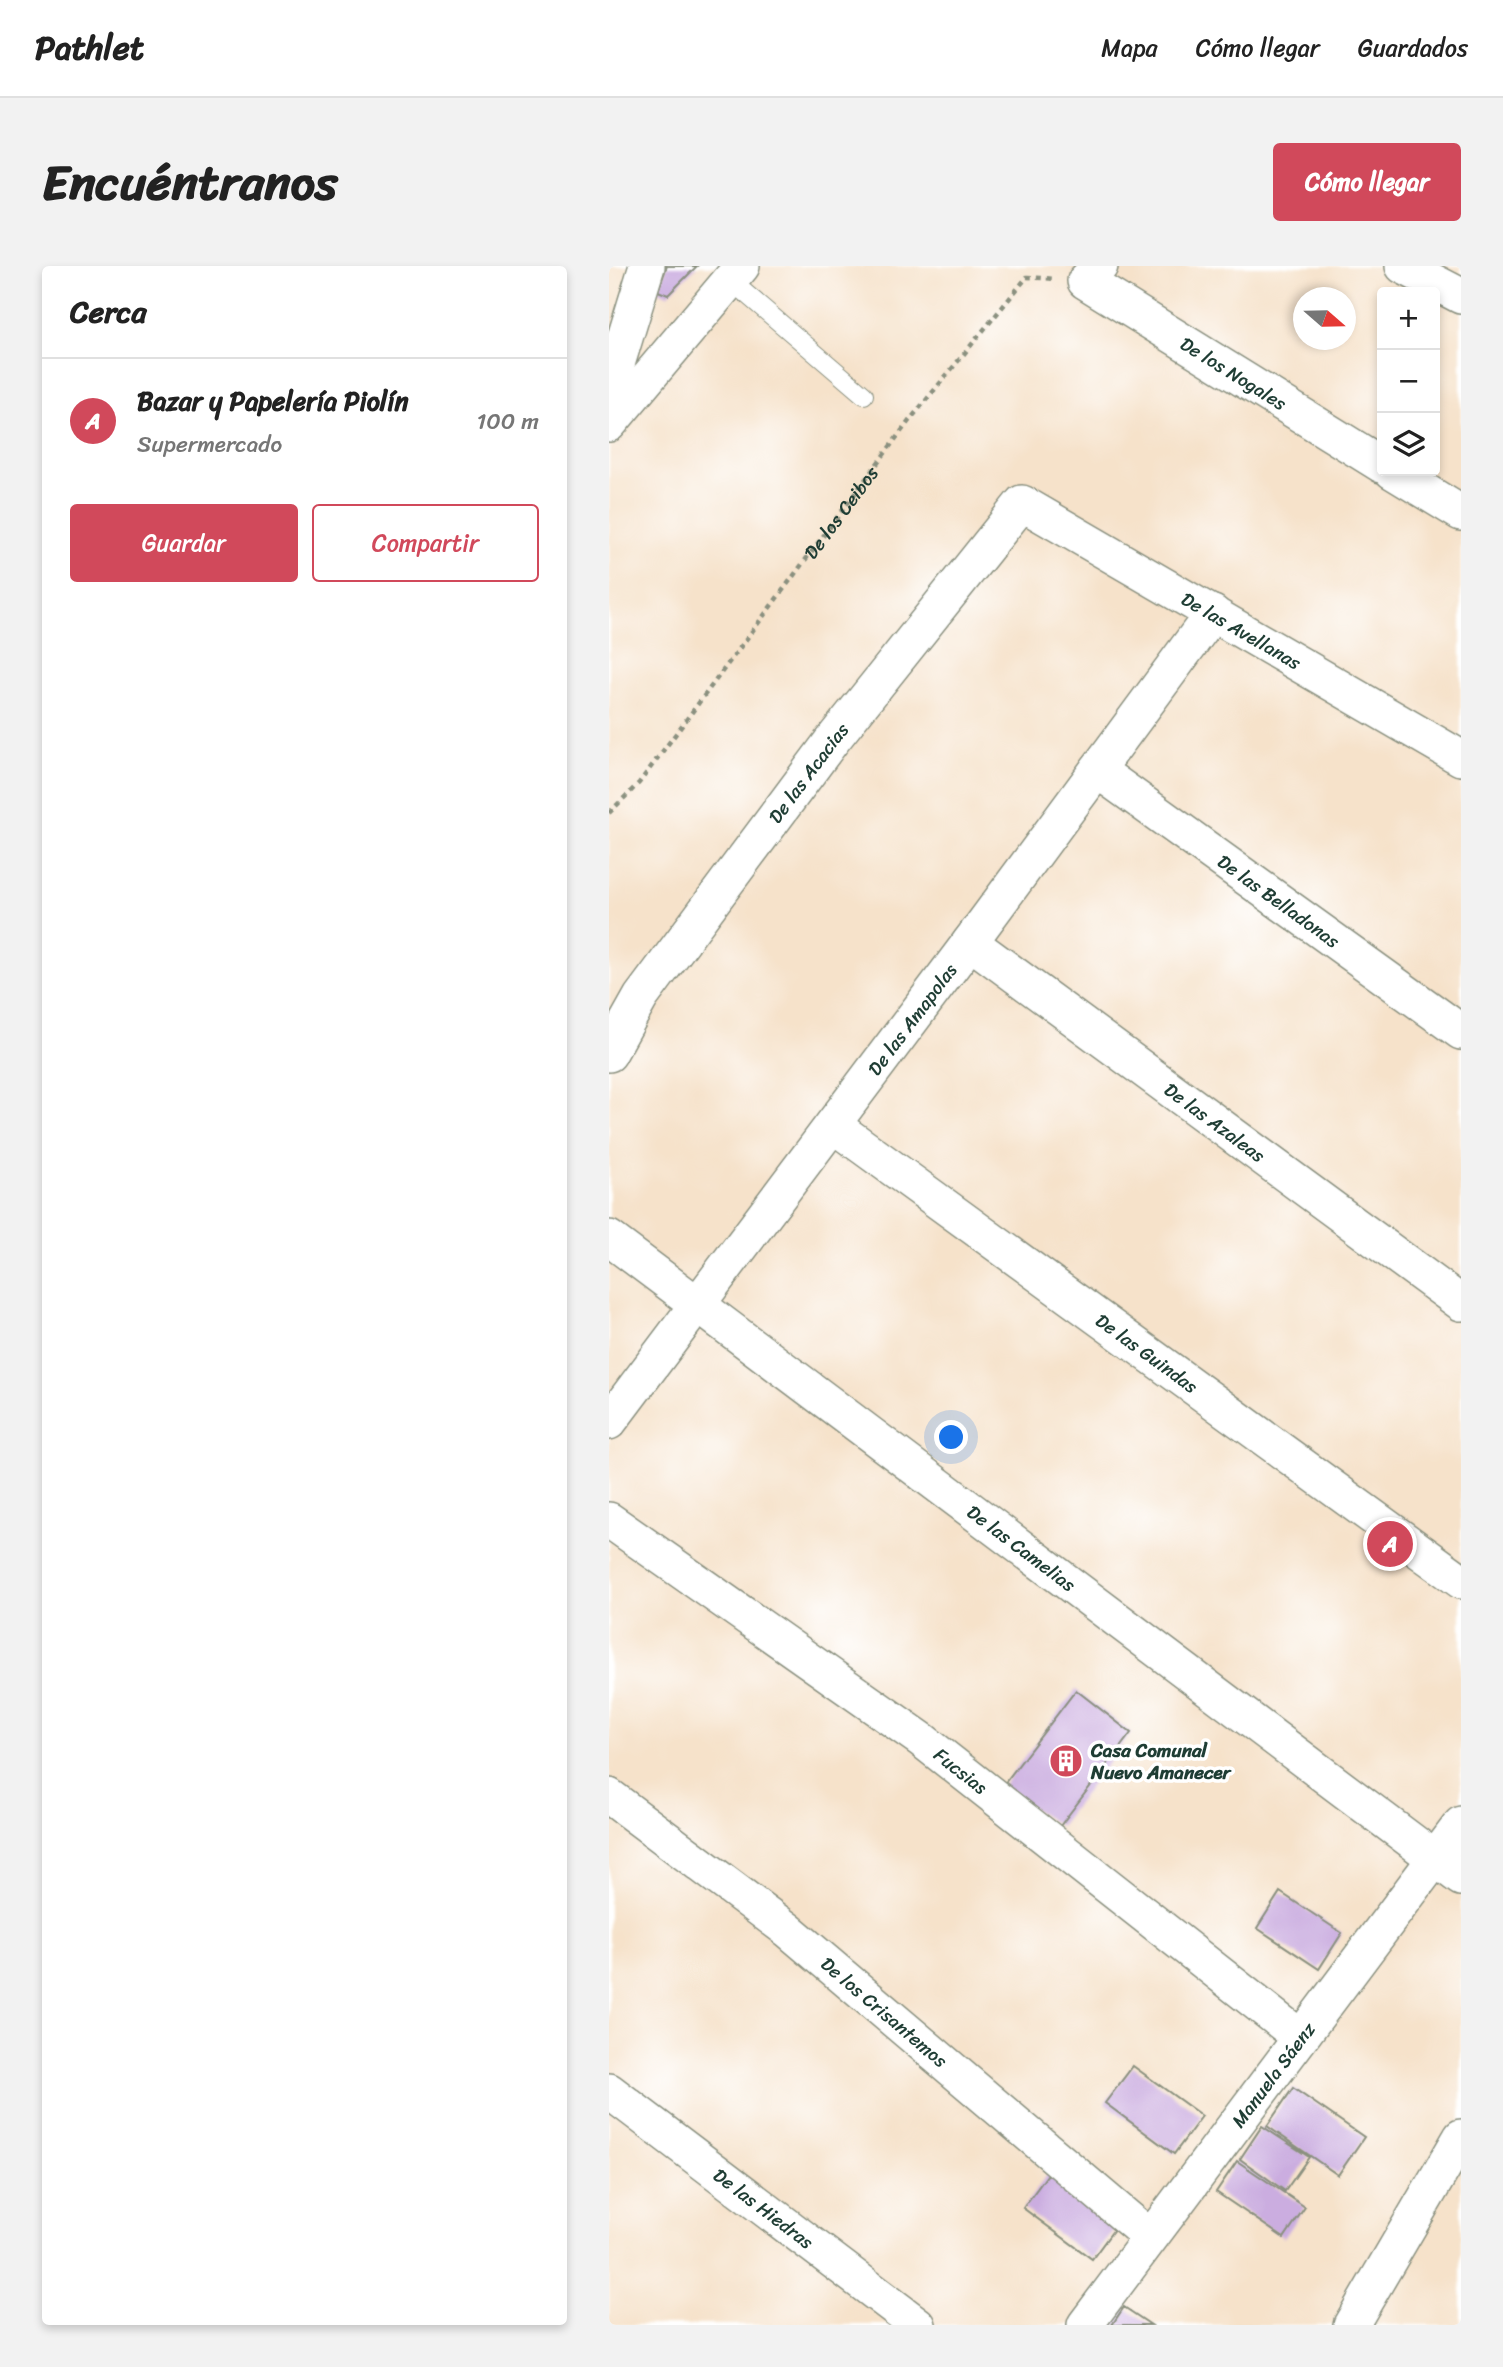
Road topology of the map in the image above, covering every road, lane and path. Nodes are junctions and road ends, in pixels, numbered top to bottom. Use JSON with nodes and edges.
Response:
{"nodes":[{"id":1,"x":647,"y":266,"type":"edge"},
{"id":2,"x":1403,"y":266,"type":"edge"},
{"id":3,"x":736,"y":273,"type":"edge"},
{"id":4,"x":1092,"y":274,"type":"edge"},
{"id":5,"x":1461,"y":296,"type":"edge"},
{"id":6,"x":609,"y":390,"type":"edge"},
{"id":7,"x":864,"y":395,"type":"dead end"},
{"id":8,"x":609,"y":424,"type":"edge"},
{"id":9,"x":1377,"y":462,"type":"edge"},
{"id":10,"x":1400,"y":476,"type":"edge"},
{"id":11,"x":1022,"y":503,"type":"joint"},
{"id":12,"x":1461,"y":513,"type":"edge"},
{"id":13,"x":1213,"y":613,"type":"junction"},
{"id":14,"x":1461,"y":758,"type":"edge"},
{"id":15,"x":1097,"y":770,"type":"junction"},
{"id":16,"x":609,"y":813,"type":"edge"},
{"id":17,"x":970,"y":942,"type":"junction"},
{"id":18,"x":1461,"y":1032,"type":"edge"},
{"id":19,"x":609,"y":1054,"type":"edge"},
{"id":20,"x":833,"y":1125,"type":"junction"},
{"id":21,"x":609,"y":1238,"type":"edge"},
{"id":22,"x":698,"y":1303,"type":"junction"},
{"id":23,"x":1461,"y":1303,"type":"edge"},
{"id":24,"x":609,"y":1422,"type":"edge"},
{"id":25,"x":609,"y":1520,"type":"edge"},
{"id":26,"x":1461,"y":1581,"type":"edge"},
{"id":27,"x":609,"y":1796,"type":"edge"},
{"id":28,"x":1461,"y":1824,"type":"edge"},
{"id":29,"x":1448,"y":1869,"type":"edge"},
{"id":30,"x":1300,"y":2037,"type":"junction"},
{"id":31,"x":609,"y":2091,"type":"edge"},
{"id":32,"x":1461,"y":2137,"type":"edge"},
{"id":33,"x":1150,"y":2238,"type":"junction"},
{"id":34,"x":918,"y":2325,"type":"edge"},
{"id":35,"x":1085,"y":2325,"type":"edge"},
{"id":36,"x":1350,"y":2325,"type":"edge"}],
"edges":[{"from":1,"to":6,"type":"street"},
{"from":2,"to":5,"type":"street"},
{"from":3,"to":7,"type":"lane"},
{"from":3,"to":8,"type":"street"},
{"from":4,"to":9,"type":"street","name":"De los Nogales"},
{"from":4,"to":16,"type":"path","name":"De los Ceibos"},
{"from":10,"to":12,"type":"street"},
{"from":11,"to":13,"type":"street","name":"De las Avellanas"},
{"from":11,"to":19,"type":"street","name":"De las Acacias"},
{"from":13,"to":14,"type":"street","name":"De las Avellanas"},
{"from":13,"to":15,"type":"street","name":"De las Amapolas"},
{"from":15,"to":17,"type":"street","name":"De las Amapolas"},
{"from":15,"to":18,"type":"street","name":"De las Belladonas"},
{"from":17,"to":20,"type":"street","name":"De las Amapolas"},
{"from":17,"to":23,"type":"street","name":"De las Azaleas"},
{"from":20,"to":22,"type":"street","name":"De las Amapolas"},
{"from":20,"to":26,"type":"street","name":"De las Guindas"},
{"from":21,"to":22,"type":"street","name":"De las Camelias"},
{"from":22,"to":24,"type":"street","name":"De las Amapolas"},
{"from":22,"to":29,"type":"street","name":"De las Camelias"},
{"from":25,"to":30,"type":"street","name":"Fucsias"},
{"from":27,"to":33,"type":"street","name":"De los Crisantemos"},
{"from":28,"to":29,"type":"street","name":"Manuela Sáenz"},
{"from":29,"to":30,"type":"street","name":"Manuela Sáenz"},
{"from":30,"to":33,"type":"street","name":"Manuela Sáenz"},
{"from":31,"to":34,"type":"street","name":"De las Hiedras"},
{"from":32,"to":36,"type":"street"},
{"from":33,"to":35,"type":"street","name":"Manuela Sáenz"}]}
